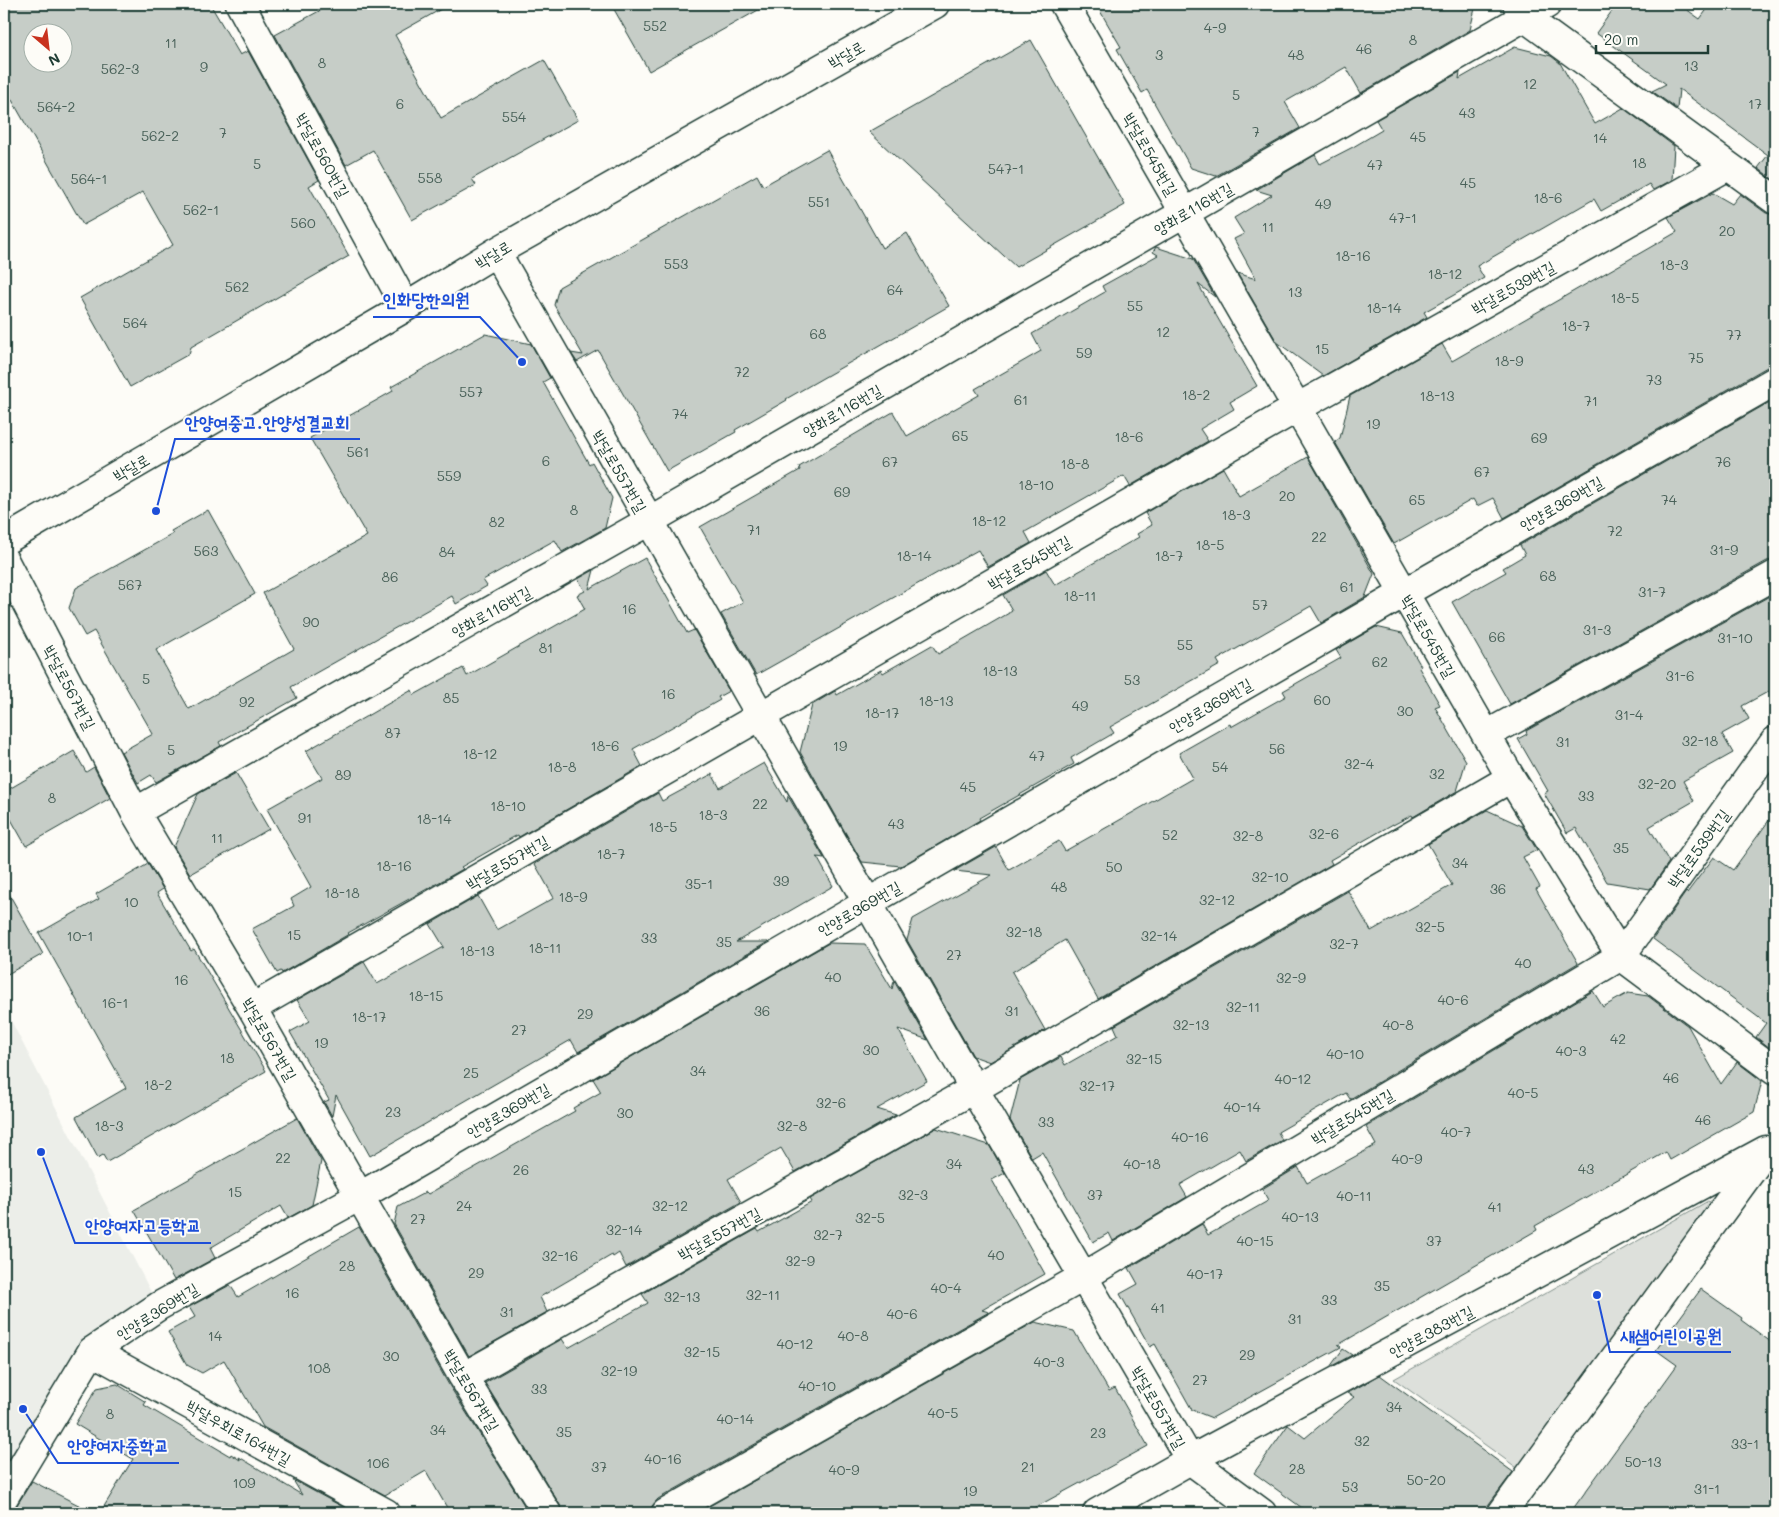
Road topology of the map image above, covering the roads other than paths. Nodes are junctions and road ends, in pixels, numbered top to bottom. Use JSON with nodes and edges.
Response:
{"nodes":[{"id":1,"x":240,"y":4,"type":"edge"},
{"id":2,"x":935,"y":4,"type":"edge"},
{"id":3,"x":1064,"y":4,"type":"edge"},
{"id":4,"x":1529,"y":8,"type":"edge"},
{"id":5,"x":1728,"y":166,"type":"junction"},
{"id":6,"x":1775,"y":200,"type":"edge"},
{"id":7,"x":1185,"y":212,"type":"junction"},
{"id":8,"x":496,"y":252,"type":"junction"},
{"id":9,"x":406,"y":307,"type":"junction"},
{"id":10,"x":1775,"y":382,"type":"edge"},
{"id":11,"x":1297,"y":408,"type":"junction"},
{"id":12,"x":649,"y":522,"type":"junction"},
{"id":13,"x":4,"y":541,"type":"edge"},
{"id":14,"x":4,"y":560,"type":"edge"},
{"id":15,"x":1775,"y":575,"type":"edge"},
{"id":16,"x":1404,"y":593,"type":"junction"},
{"id":17,"x":761,"y":716,"type":"junction"},
{"id":18,"x":1486,"y":735,"type":"junction"},
{"id":19,"x":1775,"y":741,"type":"edge"},
{"id":20,"x":1511,"y":778,"type":"junction"},
{"id":21,"x":135,"y":812,"type":"junction"},
{"id":22,"x":869,"y":902,"type":"junction"},
{"id":23,"x":1621,"y":956,"type":"junction"},
{"id":24,"x":252,"y":1008,"type":"junction"},
{"id":25,"x":1775,"y":1070,"type":"edge"},
{"id":26,"x":974,"y":1089,"type":"junction"},
{"id":27,"x":1770,"y":1145,"type":"edge"},
{"id":28,"x":360,"y":1196,"type":"junction"},
{"id":29,"x":1083,"y":1277,"type":"junction"},
{"id":30,"x":92,"y":1352,"type":"junction"},
{"id":31,"x":463,"y":1377,"type":"junction"},
{"id":32,"x":1190,"y":1460,"type":"junction"},
{"id":33,"x":4,"y":1497,"type":"edge"},
{"id":34,"x":386,"y":1513,"type":"edge"},
{"id":35,"x":547,"y":1513,"type":"edge"},
{"id":36,"x":666,"y":1513,"type":"edge"},
{"id":37,"x":1097,"y":1513,"type":"edge"},
{"id":38,"x":1262,"y":1513,"type":"edge"},
{"id":39,"x":1502,"y":1513,"type":"edge"}],
"edges":[{"from":1,"to":9,"type":"street","name":"박달로560번길"},
{"from":2,"to":8,"type":"street","name":"박달로"},
{"from":3,"to":7,"type":"street","name":"박달로545번길"},
{"from":4,"to":5,"type":"street"},
{"from":4,"to":7,"type":"street","name":"양화로116번길"},
{"from":5,"to":6,"type":"street"},
{"from":5,"to":11,"type":"street","name":"박달로539번길"},
{"from":7,"to":11,"type":"street","name":"박달로545번길"},
{"from":7,"to":12,"type":"street","name":"양화로116번길"},
{"from":8,"to":9,"type":"street","name":"박달로"},
{"from":8,"to":12,"type":"street","name":"박달로557번길"},
{"from":9,"to":13,"type":"street","name":"박달로"},
{"from":10,"to":16,"type":"street","name":"안양로369번길"},
{"from":11,"to":16,"type":"street","name":"박달로545번길"},
{"from":11,"to":17,"type":"street","name":"박달로545번길"},
{"from":12,"to":17,"type":"street","name":"박달로557번길"},
{"from":12,"to":21,"type":"street","name":"양화로116번길"},
{"from":14,"to":21,"type":"street","name":"박달로567번길"},
{"from":15,"to":18,"type":"street"},
{"from":16,"to":18,"type":"street","name":"박달로545번길"},
{"from":16,"to":22,"type":"street","name":"안양로369번길"},
{"from":17,"to":22,"type":"street","name":"박달로557번길"},
{"from":17,"to":24,"type":"street","name":"박달로557번길"},
{"from":18,"to":20,"type":"street","name":"박달로545번길"},
{"from":19,"to":23,"type":"street","name":"박달로539번길"},
{"from":20,"to":23,"type":"street","name":"박달로545번길"},
{"from":20,"to":26,"type":"street"},
{"from":21,"to":24,"type":"street","name":"박달로567번길"},
{"from":22,"to":26,"type":"street","name":"박달로557번길"},
{"from":22,"to":28,"type":"street","name":"안양로369번길"},
{"from":23,"to":25,"type":"street","name":"박달로545번길"},
{"from":23,"to":29,"type":"street","name":"박달로545번길"},
{"from":24,"to":28,"type":"street","name":"박달로567번길"},
{"from":26,"to":29,"type":"street","name":"박달로557번길"},
{"from":26,"to":31,"type":"street","name":"박달로557번길"},
{"from":27,"to":32,"type":"street","name":"안양로383번길"},
{"from":27,"to":39,"type":"street"},
{"from":28,"to":30,"type":"street","name":"안양로369번길"},
{"from":28,"to":31,"type":"street","name":"박달로567번길"},
{"from":29,"to":32,"type":"street","name":"박달로557번길"},
{"from":29,"to":36,"type":"street"},
{"from":30,"to":33,"type":"street","name":"안양로369번길"},
{"from":30,"to":34,"type":"street","name":"박달우회로164번길"},
{"from":31,"to":35,"type":"street","name":"박달로567번길"},
{"from":32,"to":37,"type":"street","name":"안양로383번길"},
{"from":32,"to":38,"type":"street","name":"박달로557번길"}]}
